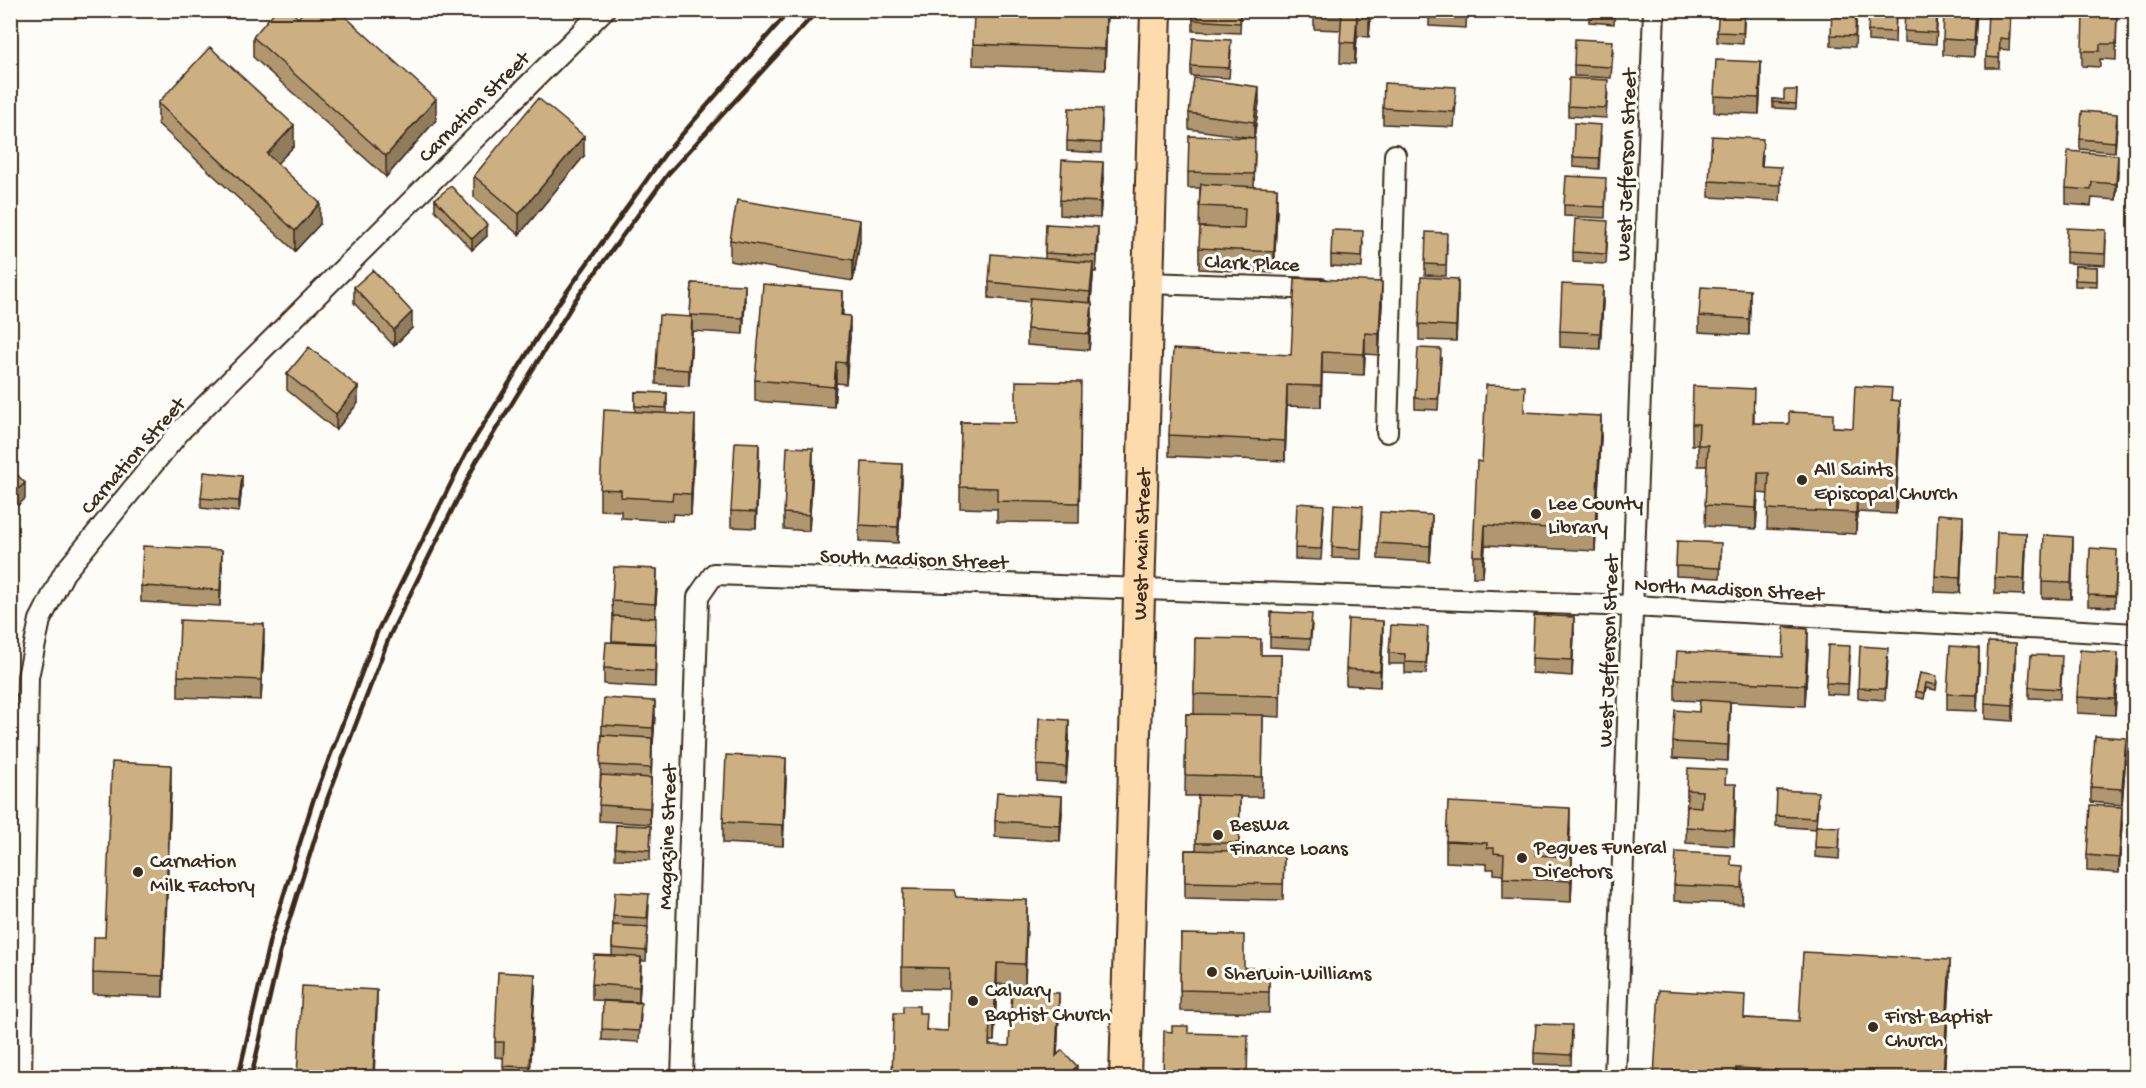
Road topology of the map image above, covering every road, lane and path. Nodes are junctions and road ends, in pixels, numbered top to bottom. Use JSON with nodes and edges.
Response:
{"nodes":[{"id":1,"x":604,"y":10,"type":"edge"},
{"id":2,"x":1156,"y":10,"type":"edge"},
{"id":3,"x":1654,"y":10,"type":"edge"},
{"id":4,"x":1395,"y":155,"type":"dead end"},
{"id":5,"x":1147,"y":283,"type":"junction"},
{"id":6,"x":1344,"y":289,"type":"edge"},
{"id":7,"x":1368,"y":290,"type":"edge"},
{"id":8,"x":1391,"y":291,"type":"junction"},
{"id":9,"x":1387,"y":432,"type":"dead end"},
{"id":10,"x":1140,"y":591,"type":"junction"},
{"id":11,"x":698,"y":597,"type":"joint"},
{"id":12,"x":1633,"y":606,"type":"junction"},
{"id":13,"x":2136,"y":634,"type":"edge"},
{"id":14,"x":21,"y":1077,"type":"edge"},
{"id":15,"x":682,"y":1077,"type":"edge"},
{"id":16,"x":1125,"y":1077,"type":"edge"},
{"id":17,"x":1615,"y":1077,"type":"edge"}],
"edges":[{"from":1,"to":14,"type":"street","name":"Carnation Street"},
{"from":2,"to":5,"type":"main road","name":"West Main Street"},
{"from":3,"to":12,"type":"street","name":"West Jefferson Street"},
{"from":4,"to":8,"type":"street"},
{"from":5,"to":6,"type":"street","name":"Clark Place"},
{"from":5,"to":10,"type":"main road","name":"West Main Street"},
{"from":7,"to":8,"type":"street"},
{"from":8,"to":9,"type":"street"},
{"from":10,"to":11,"type":"street","name":"South Madison Street"},
{"from":10,"to":12,"type":"street","name":"North Madison Street"},
{"from":10,"to":16,"type":"main road","name":"West Main Street"},
{"from":11,"to":15,"type":"street","name":"Magazine Street"},
{"from":12,"to":13,"type":"street","name":"North Madison Street"},
{"from":12,"to":17,"type":"street","name":"West Jefferson Street"}]}
